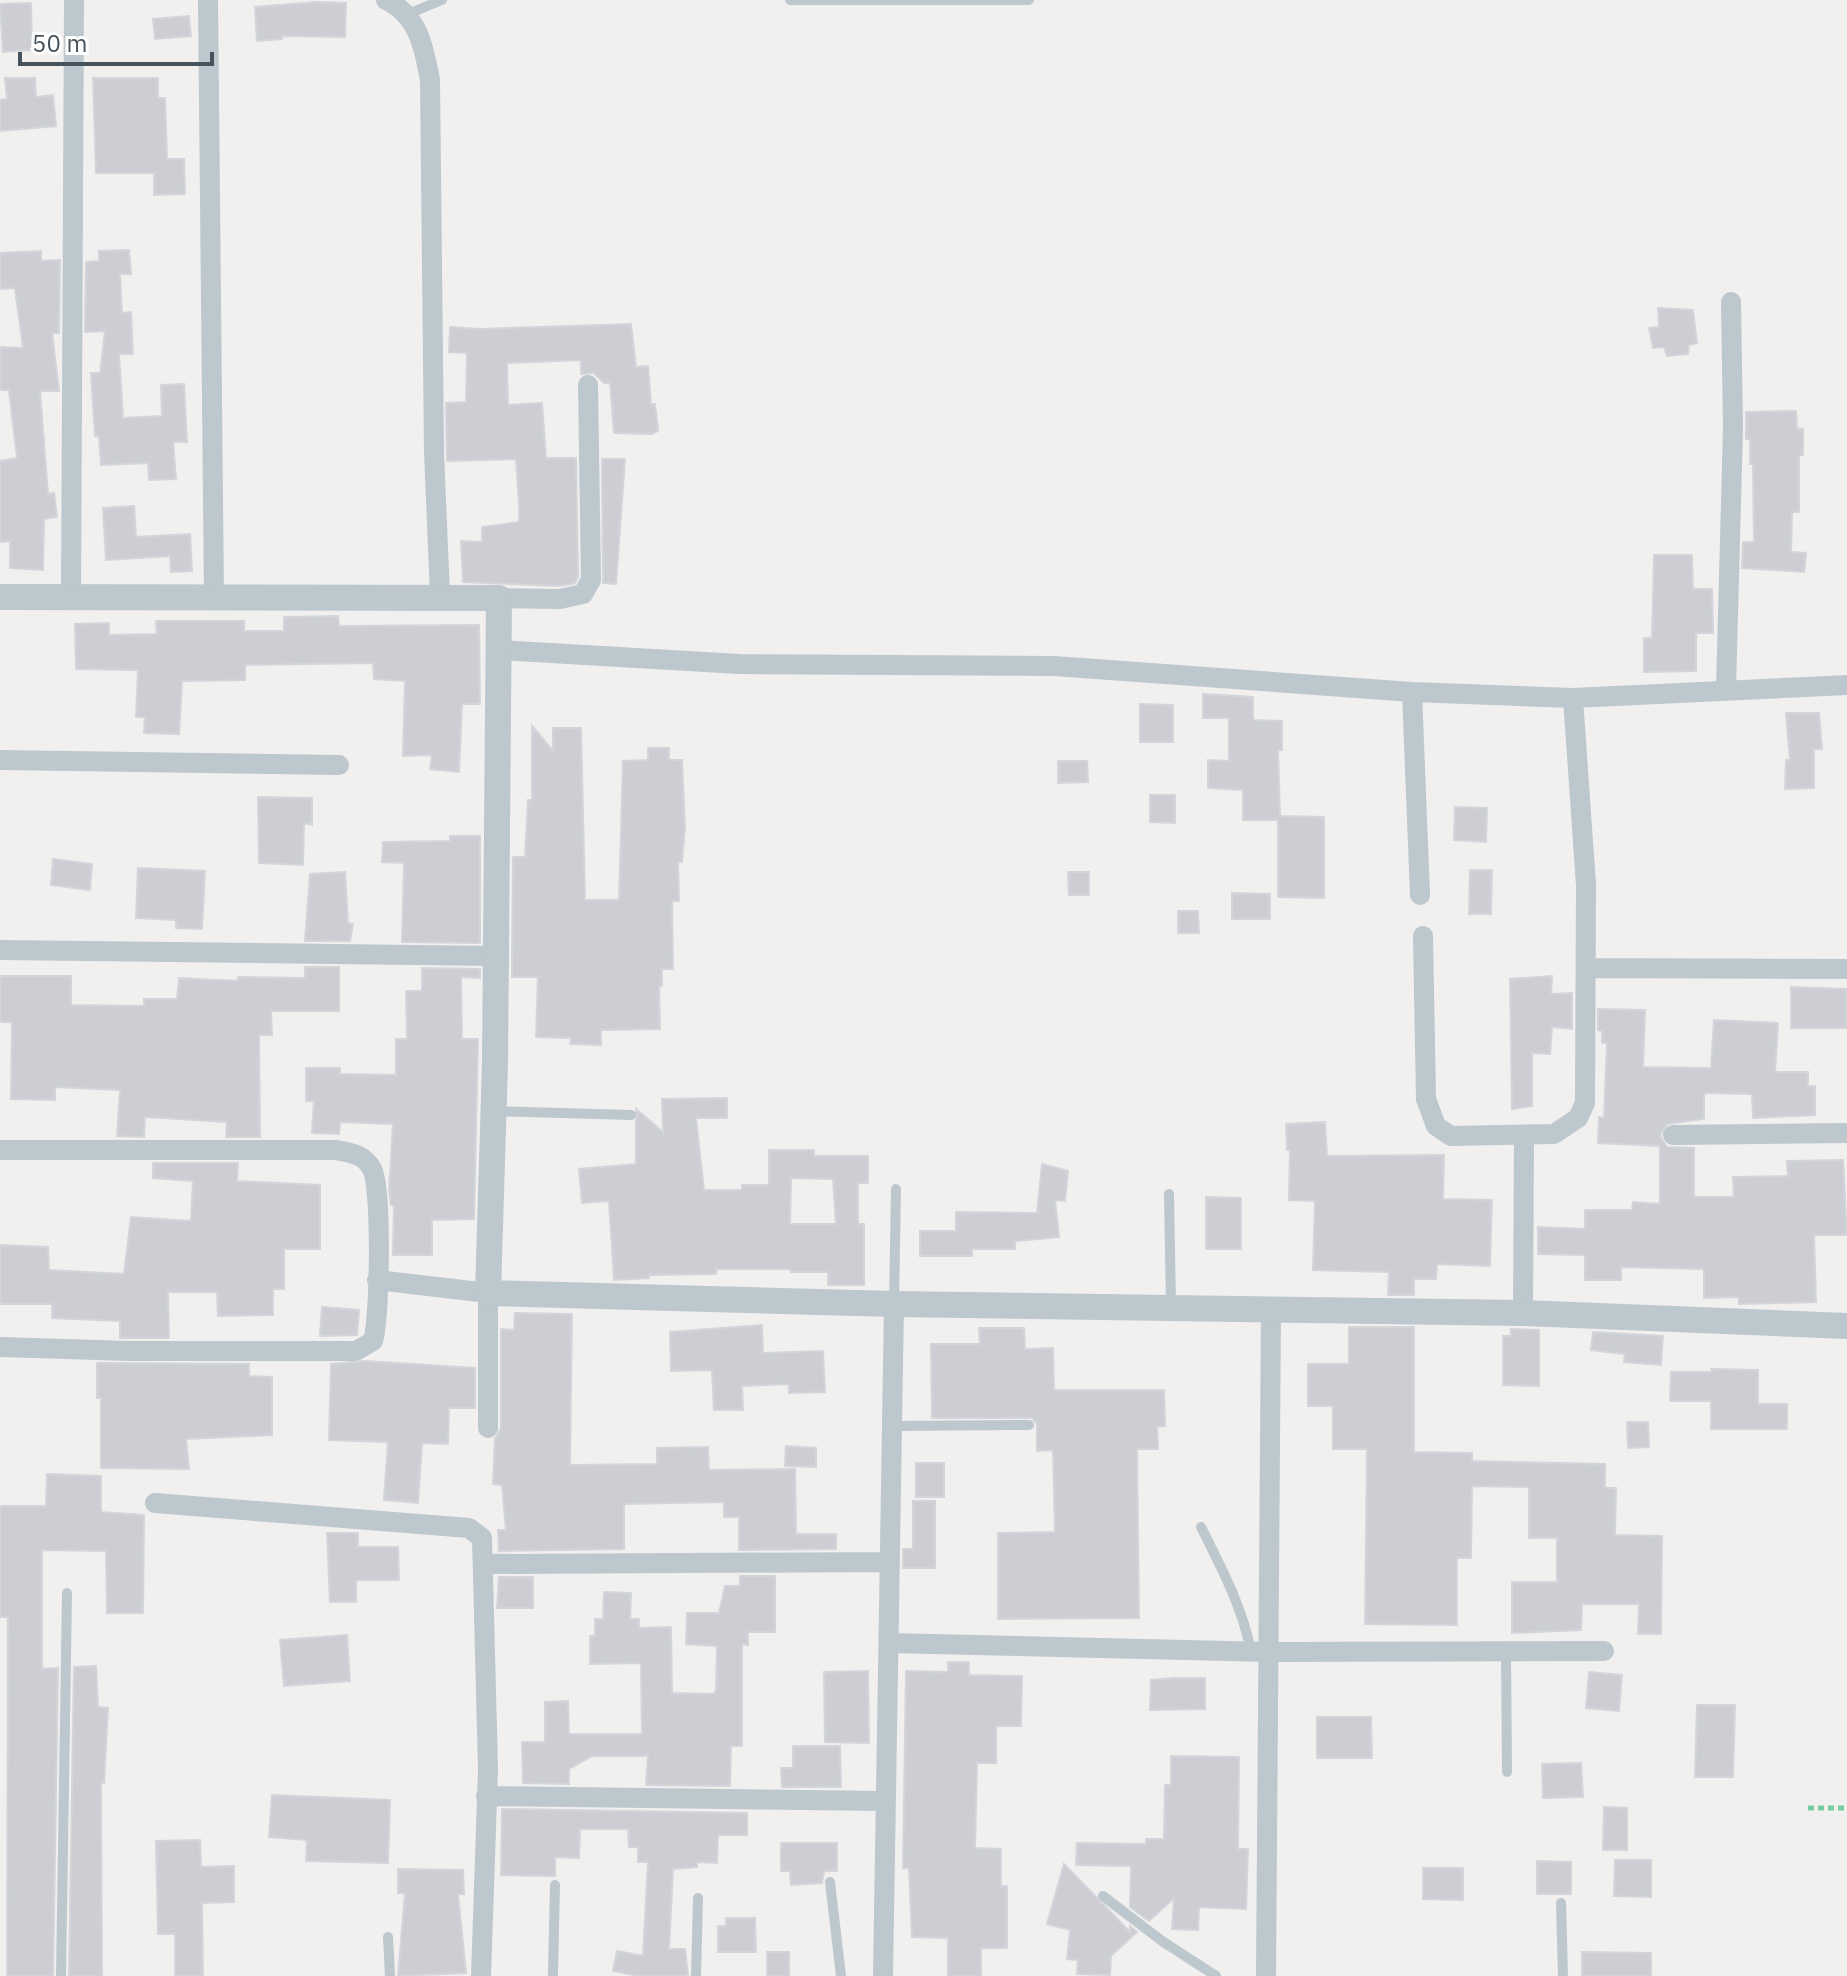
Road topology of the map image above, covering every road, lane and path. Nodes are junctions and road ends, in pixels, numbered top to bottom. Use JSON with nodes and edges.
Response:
{"nodes":[{"id":1,"x":74,"y":0,"type":"edge"},
{"id":2,"x":208,"y":0,"type":"edge"},
{"id":3,"x":386,"y":0,"type":"edge"},
{"id":4,"x":442,"y":0,"type":"edge"},
{"id":5,"x":790,"y":0,"type":"edge"},
{"id":6,"x":1029,"y":0,"type":"edge"},
{"id":7,"x":408,"y":14,"type":"junction"},
{"id":8,"x":1731,"y":302,"type":"dead end"},
{"id":9,"x":588,"y":385,"type":"dead end"},
{"id":10,"x":440,"y":595,"type":"junction"},
{"id":11,"x":0,"y":597,"type":"edge"},
{"id":12,"x":71,"y":597,"type":"junction"},
{"id":13,"x":499,"y":598,"type":"junction"},
{"id":14,"x":214,"y":599,"type":"junction"},
{"id":15,"x":499,"y":650,"type":"junction"},
{"id":16,"x":1847,"y":685,"type":"edge"},
{"id":17,"x":1726,"y":690,"type":"junction"},
{"id":18,"x":1412,"y":692,"type":"junction"},
{"id":19,"x":1573,"y":698,"type":"junction"},
{"id":20,"x":0,"y":760,"type":"edge"},
{"id":21,"x":339,"y":765,"type":"dead end"},
{"id":22,"x":1420,"y":895,"type":"dead end"},
{"id":23,"x":1423,"y":936,"type":"dead end"},
{"id":24,"x":0,"y":950,"type":"edge"},
{"id":25,"x":494,"y":956,"type":"junction"},
{"id":26,"x":1586,"y":968,"type":"junction"},
{"id":27,"x":1847,"y":969,"type":"edge"},
{"id":28,"x":493,"y":1111,"type":"junction"},
{"id":29,"x":631,"y":1115,"type":"dead end"},
{"id":30,"x":1847,"y":1133,"type":"edge"},
{"id":31,"x":1524,"y":1135,"type":"junction"},
{"id":32,"x":1673,"y":1135,"type":"dead end"},
{"id":33,"x":0,"y":1150,"type":"edge"},
{"id":34,"x":896,"y":1189,"type":"dead end"},
{"id":35,"x":1169,"y":1194,"type":"dead end"},
{"id":36,"x":377,"y":1280,"type":"junction"},
{"id":37,"x":488,"y":1293,"type":"junction"},
{"id":38,"x":894,"y":1304,"type":"junction"},
{"id":39,"x":1171,"y":1307,"type":"junction"},
{"id":40,"x":1271,"y":1309,"type":"junction"},
{"id":41,"x":1523,"y":1313,"type":"junction"},
{"id":42,"x":1847,"y":1326,"type":"edge"},
{"id":43,"x":0,"y":1347,"type":"edge"},
{"id":44,"x":1029,"y":1425,"type":"dead end"},
{"id":45,"x":892,"y":1426,"type":"junction"},
{"id":46,"x":488,"y":1428,"type":"dead end"},
{"id":47,"x":155,"y":1503,"type":"dead end"},
{"id":48,"x":1201,"y":1527,"type":"dead end"},
{"id":49,"x":890,"y":1562,"type":"junction"},
{"id":50,"x":484,"y":1564,"type":"junction"},
{"id":51,"x":67,"y":1593,"type":"dead end"},
{"id":52,"x":889,"y":1643,"type":"junction"},
{"id":53,"x":1260,"y":1651,"type":"junction"},
{"id":54,"x":1604,"y":1651,"type":"dead end"},
{"id":55,"x":1506,"y":1652,"type":"junction"},
{"id":56,"x":1507,"y":1772,"type":"dead end"},
{"id":57,"x":486,"y":1796,"type":"junction"},
{"id":58,"x":883,"y":1801,"type":"junction"},
{"id":59,"x":1808,"y":1808,"type":"dead end"},
{"id":60,"x":1847,"y":1808,"type":"edge"},
{"id":61,"x":830,"y":1882,"type":"dead end"},
{"id":62,"x":555,"y":1885,"type":"dead end"},
{"id":63,"x":1103,"y":1896,"type":"dead end"},
{"id":64,"x":698,"y":1898,"type":"dead end"},
{"id":65,"x":1561,"y":1903,"type":"dead end"},
{"id":66,"x":388,"y":1937,"type":"dead end"},
{"id":67,"x":61,"y":1976,"type":"edge"},
{"id":68,"x":390,"y":1976,"type":"edge"},
{"id":69,"x":481,"y":1976,"type":"edge"},
{"id":70,"x":553,"y":1976,"type":"edge"},
{"id":71,"x":696,"y":1976,"type":"edge"},
{"id":72,"x":841,"y":1976,"type":"edge"},
{"id":73,"x":883,"y":1976,"type":"edge"},
{"id":74,"x":1216,"y":1976,"type":"edge"},
{"id":75,"x":1266,"y":1976,"type":"edge"},
{"id":76,"x":1563,"y":1976,"type":"edge"}],
"edges":[{"from":1,"to":12,"type":"street"},
{"from":2,"to":14,"type":"street"},
{"from":3,"to":7,"type":"street"},
{"from":4,"to":7,"type":"lane"},
{"from":5,"to":6,"type":"lane"},
{"from":7,"to":10,"type":"street"},
{"from":8,"to":17,"type":"street"},
{"from":9,"to":13,"type":"street"},
{"from":10,"to":13,"type":"street"},
{"from":10,"to":14,"type":"street"},
{"from":11,"to":12,"type":"street"},
{"from":12,"to":14,"type":"street"},
{"from":13,"to":15,"type":"street"},
{"from":15,"to":18,"type":"street"},
{"from":15,"to":25,"type":"street"},
{"from":16,"to":17,"type":"street"},
{"from":17,"to":19,"type":"street"},
{"from":18,"to":19,"type":"street"},
{"from":18,"to":22,"type":"street"},
{"from":19,"to":26,"type":"street"},
{"from":20,"to":21,"type":"street"},
{"from":23,"to":31,"type":"street"},
{"from":24,"to":25,"type":"street"},
{"from":25,"to":28,"type":"street"},
{"from":26,"to":27,"type":"street"},
{"from":26,"to":31,"type":"street"},
{"from":28,"to":29,"type":"lane"},
{"from":28,"to":37,"type":"street"},
{"from":30,"to":32,"type":"street"},
{"from":31,"to":41,"type":"street"},
{"from":33,"to":36,"type":"street"},
{"from":34,"to":38,"type":"lane"},
{"from":35,"to":39,"type":"lane"},
{"from":36,"to":37,"type":"street"},
{"from":36,"to":43,"type":"street"},
{"from":37,"to":38,"type":"street"},
{"from":37,"to":46,"type":"street"},
{"from":38,"to":39,"type":"street"},
{"from":38,"to":45,"type":"street"},
{"from":39,"to":40,"type":"street"},
{"from":40,"to":41,"type":"street"},
{"from":40,"to":53,"type":"street"},
{"from":41,"to":42,"type":"street"},
{"from":44,"to":45,"type":"lane"},
{"from":45,"to":49,"type":"street"},
{"from":47,"to":50,"type":"street"},
{"from":48,"to":53,"type":"lane"},
{"from":49,"to":50,"type":"street"},
{"from":49,"to":52,"type":"street"},
{"from":50,"to":57,"type":"street"},
{"from":51,"to":67,"type":"lane"},
{"from":52,"to":53,"type":"street"},
{"from":52,"to":58,"type":"street"},
{"from":53,"to":55,"type":"street"},
{"from":53,"to":75,"type":"street"},
{"from":54,"to":55,"type":"street"},
{"from":55,"to":56,"type":"lane"},
{"from":57,"to":58,"type":"street"},
{"from":57,"to":69,"type":"street"},
{"from":58,"to":73,"type":"street"},
{"from":59,"to":60,"type":"path"},
{"from":61,"to":72,"type":"lane"},
{"from":62,"to":70,"type":"lane"},
{"from":63,"to":74,"type":"lane"},
{"from":64,"to":71,"type":"lane"},
{"from":65,"to":76,"type":"lane"},
{"from":66,"to":68,"type":"lane"}]}
